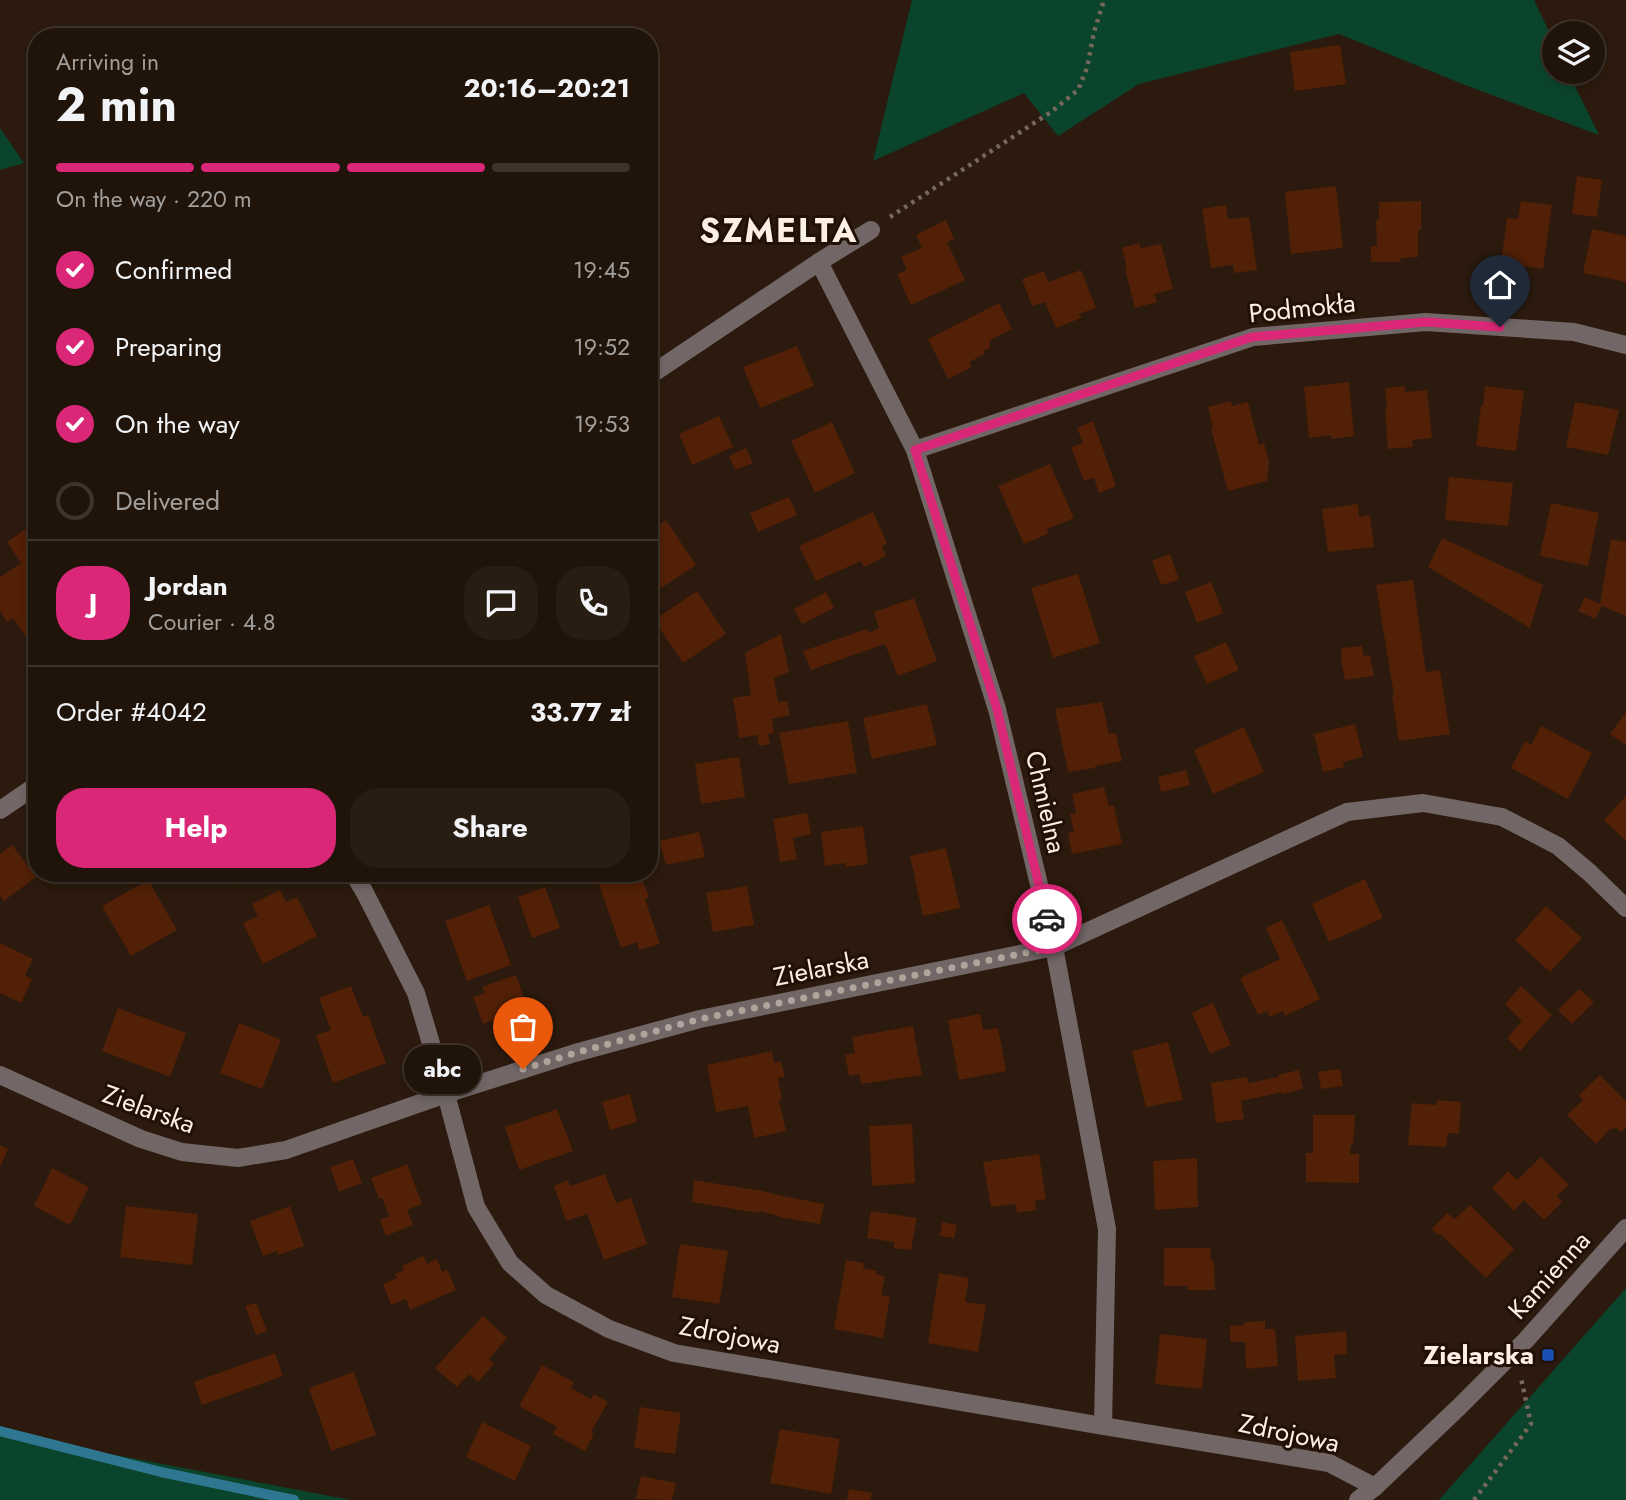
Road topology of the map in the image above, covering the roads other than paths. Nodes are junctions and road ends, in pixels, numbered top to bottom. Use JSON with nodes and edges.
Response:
{"nodes":[{"id":1,"x":871,"y":230,"type":"road end"},
{"id":2,"x":819,"y":262,"type":"junction"},
{"id":3,"x":1626,"y":345,"type":"edge"},
{"id":4,"x":658,"y":370,"type":"edge"},
{"id":5,"x":915,"y":450,"type":"junction"},
{"id":6,"x":28,"y":791,"type":"edge"},
{"id":7,"x":0,"y":810,"type":"edge"},
{"id":8,"x":358,"y":882,"type":"edge"},
{"id":9,"x":1626,"y":908,"type":"edge"},
{"id":10,"x":1054,"y":947,"type":"junction"},
{"id":11,"x":0,"y":1075,"type":"edge"},
{"id":12,"x":446,"y":1094,"type":"junction"},
{"id":13,"x":1626,"y":1228,"type":"edge"},
{"id":14,"x":1103,"y":1426,"type":"junction"},
{"id":15,"x":1375,"y":1487,"type":"junction"},
{"id":16,"x":1357,"y":1500,"type":"edge"}],
"edges":[{"from":1,"to":2,"type":"street"},
{"from":2,"to":4,"type":"street"},
{"from":2,"to":5,"type":"street","name":"Chmielna"},
{"from":3,"to":5,"type":"street","name":"Podmokła"},
{"from":5,"to":10,"type":"street","name":"Chmielna"},
{"from":6,"to":7,"type":"street"},
{"from":8,"to":12,"type":"street","name":"Zdrojowa"},
{"from":9,"to":10,"type":"street","name":"Zielarska"},
{"from":10,"to":12,"type":"street","name":"Zielarska"},
{"from":10,"to":14,"type":"street","name":"Chmielna"},
{"from":11,"to":12,"type":"street","name":"Zielarska"},
{"from":12,"to":14,"type":"street","name":"Zdrojowa"},
{"from":13,"to":15,"type":"street","name":"Kamienna"},
{"from":14,"to":15,"type":"street","name":"Zdrojowa"},
{"from":15,"to":16,"type":"street","name":"Kamienna"}]}
